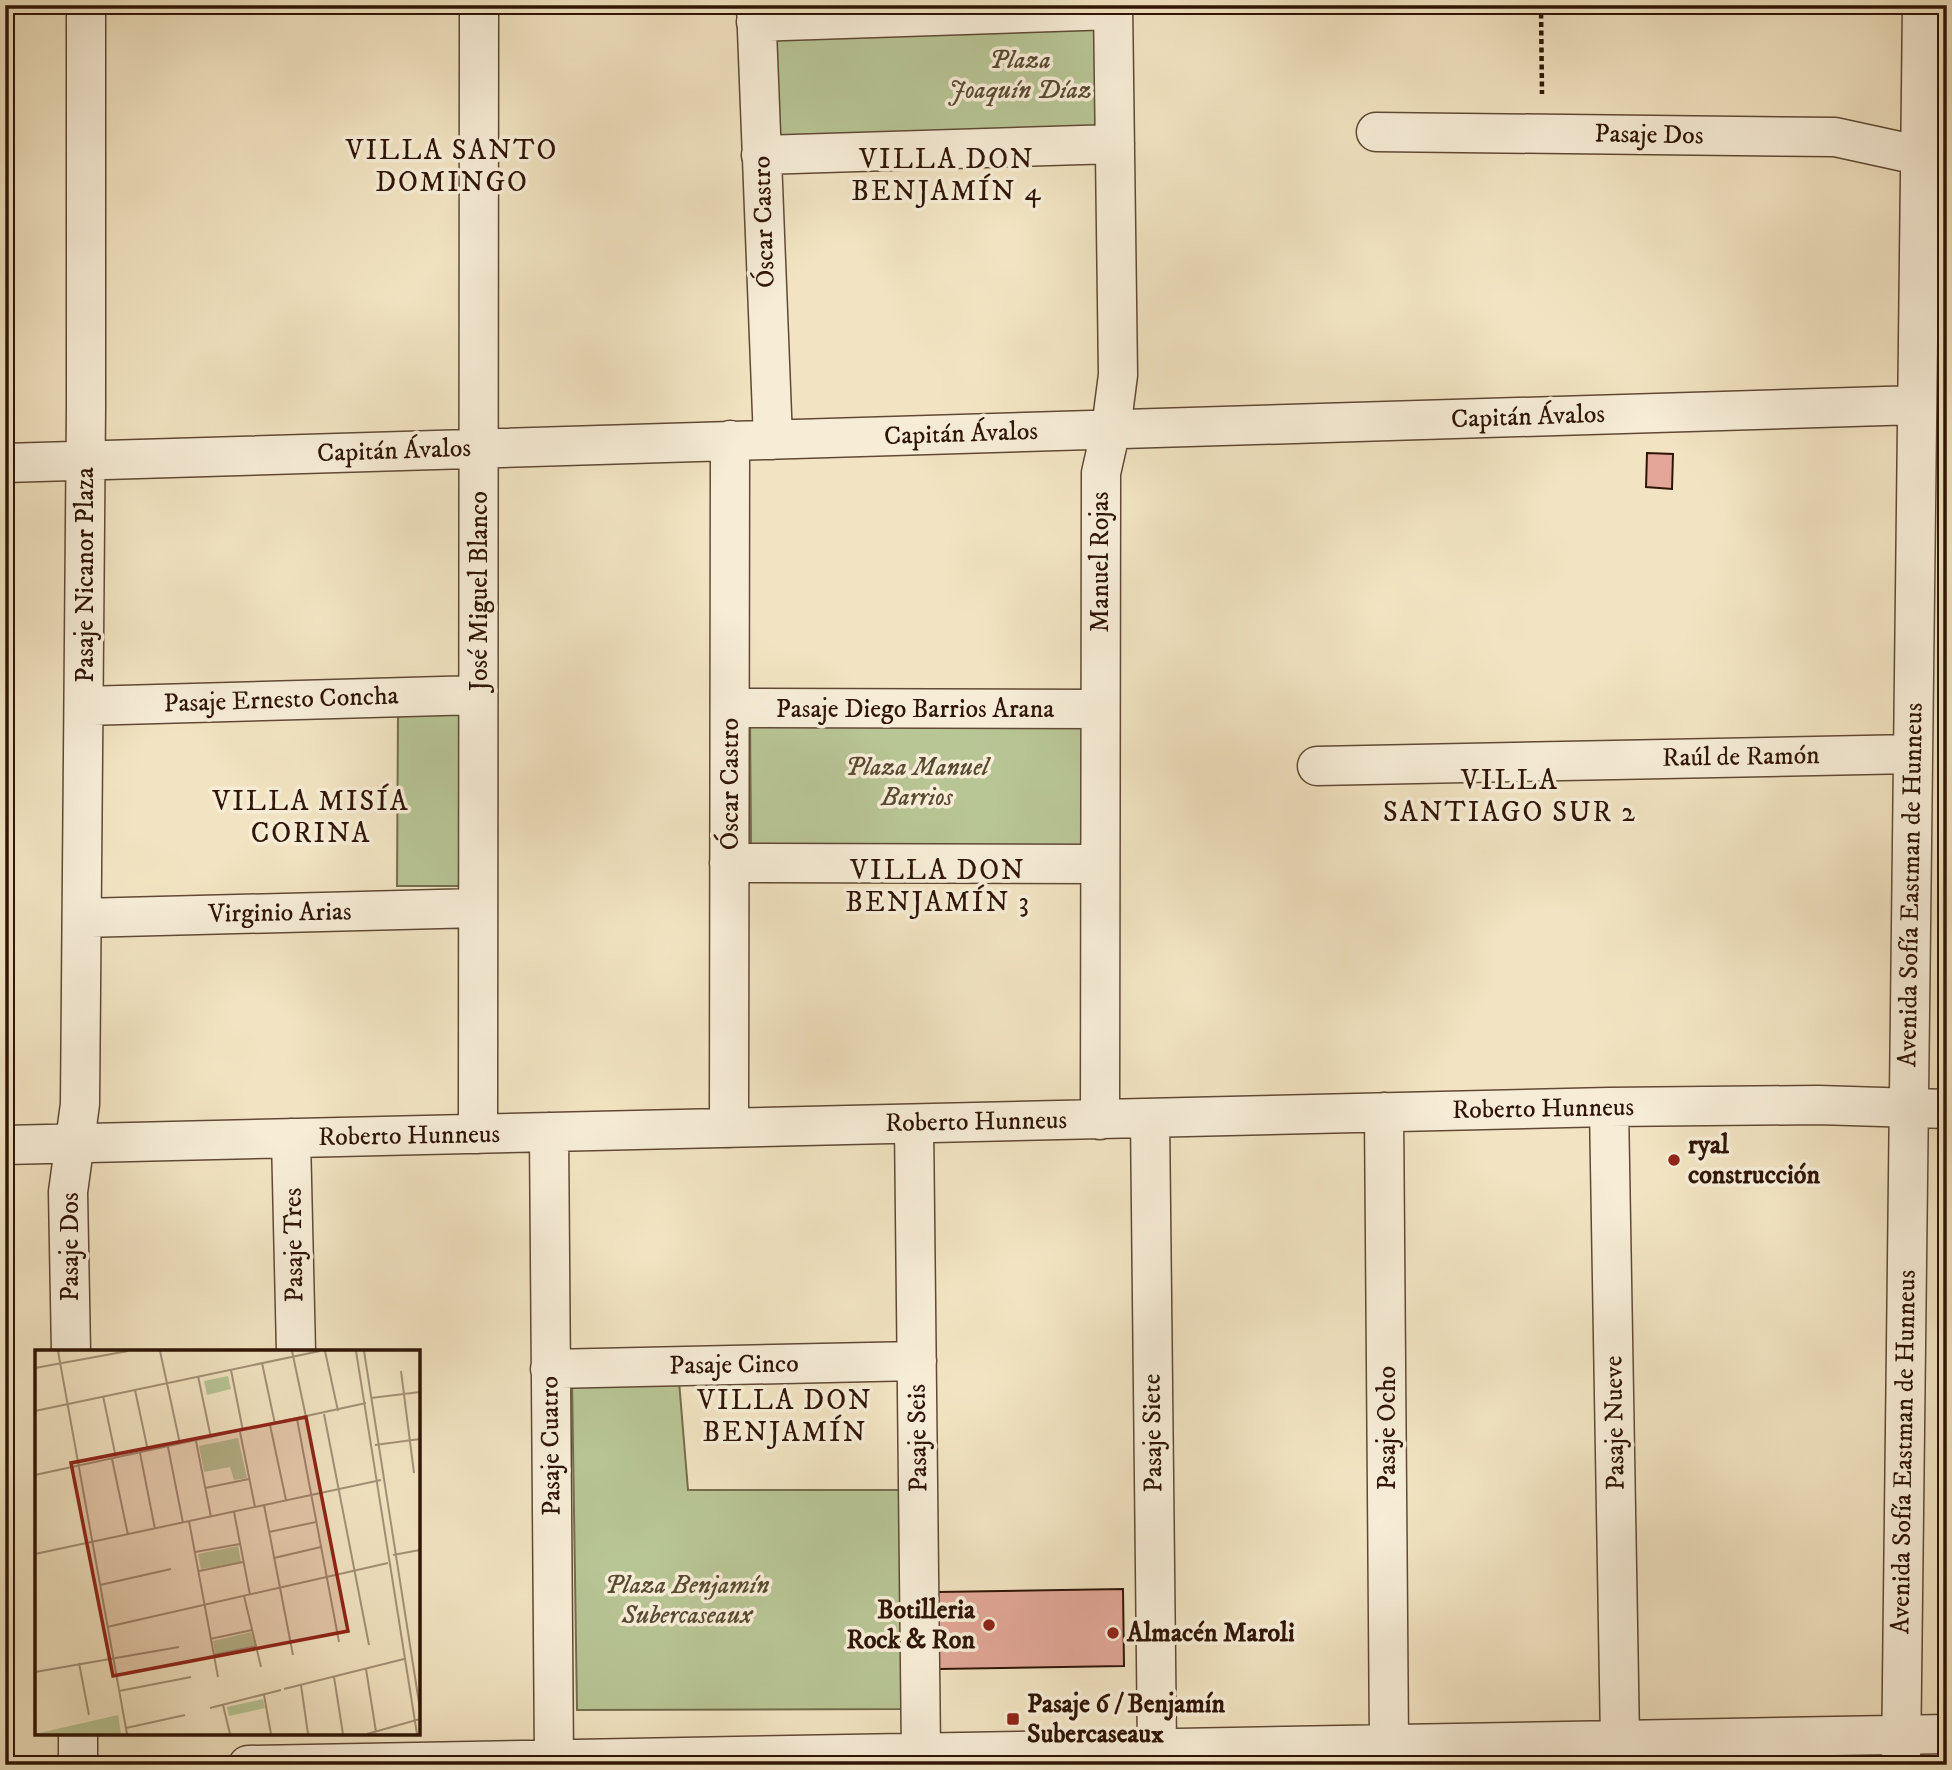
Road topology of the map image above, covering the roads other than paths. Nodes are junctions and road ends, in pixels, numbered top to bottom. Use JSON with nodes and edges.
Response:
{"nodes":[{"id":1,"x":86,"y":5,"type":"edge"},
{"id":2,"x":479,"y":5,"type":"edge"},
{"id":3,"x":1922,"y":5,"type":"edge"},
{"id":4,"x":1113,"y":7,"type":"edge"},
{"id":5,"x":756,"y":13,"type":"edge"},
{"id":6,"x":1376,"y":132,"type":"dead end"},
{"id":7,"x":1115,"y":144,"type":"junction"},
{"id":8,"x":761,"y":155,"type":"junction"},
{"id":9,"x":1933,"y":158,"type":"edge"},
{"id":10,"x":1917,"y":405,"type":"junction"},
{"id":11,"x":1111,"y":429,"type":"junction"},
{"id":12,"x":730,"y":440,"type":"junction"},
{"id":13,"x":773,"y":440,"type":"junction"},
{"id":14,"x":479,"y":448,"type":"junction"},
{"id":15,"x":86,"y":460,"type":"junction"},
{"id":16,"x":5,"y":463,"type":"edge"},
{"id":17,"x":478,"y":695,"type":"junction"},
{"id":18,"x":84,"y":706,"type":"junction"},
{"id":19,"x":730,"y":708,"type":"junction"},
{"id":20,"x":1100,"y":709,"type":"junction"},
{"id":21,"x":1913,"y":754,"type":"junction"},
{"id":22,"x":1317,"y":766,"type":"dead end"},
{"id":23,"x":729,"y":863,"type":"junction"},
{"id":24,"x":1100,"y":864,"type":"junction"},
{"id":25,"x":478,"y":908,"type":"junction"},
{"id":26,"x":82,"y":918,"type":"junction"},
{"id":27,"x":1609,"y":1107,"type":"junction"},
{"id":28,"x":1909,"y":1108,"type":"junction"},
{"id":29,"x":1947,"y":1110,"type":"edge"},
{"id":30,"x":1384,"y":1112,"type":"junction"},
{"id":31,"x":1150,"y":1118,"type":"junction"},
{"id":32,"x":1100,"y":1120,"type":"junction"},
{"id":33,"x":914,"y":1124,"type":"junction"},
{"id":34,"x":729,"y":1128,"type":"junction"},
{"id":35,"x":549,"y":1132,"type":"junction"},
{"id":36,"x":478,"y":1134,"type":"junction"},
{"id":37,"x":291,"y":1138,"type":"junction"},
{"id":38,"x":74,"y":1143,"type":"junction"},
{"id":39,"x":5,"y":1145,"type":"edge"},
{"id":40,"x":71,"y":1350,"type":"edge"},
{"id":41,"x":296,"y":1350,"type":"edge"},
{"id":42,"x":917,"y":1361,"type":"junction"},
{"id":43,"x":550,"y":1368,"type":"junction"},
{"id":44,"x":1947,"y":1734,"type":"edge"},
{"id":45,"x":78,"y":1735,"type":"edge"},
{"id":46,"x":1620,"y":1740,"type":"junction"},
{"id":47,"x":1390,"y":1744,"type":"junction"},
{"id":48,"x":305,"y":1748,"type":"edge"},
{"id":49,"x":1157,"y":1748,"type":"junction"},
{"id":50,"x":1901,"y":1749,"type":"edge"},
{"id":51,"x":922,"y":1752,"type":"junction"},
{"id":52,"x":1583,"y":1752,"type":"edge"},
{"id":53,"x":1319,"y":1755,"type":"edge"},
{"id":54,"x":1056,"y":1757,"type":"edge"},
{"id":55,"x":795,"y":1759,"type":"edge"},
{"id":56,"x":536,"y":1761,"type":"edge"},
{"id":57,"x":78,"y":1765,"type":"edge"},
{"id":58,"x":248,"y":1765,"type":"edge"},
{"id":59,"x":265,"y":1765,"type":"edge"}],
"edges":[{"from":1,"to":15,"type":"street","name":"Pasaje Nicanor Plaza"},
{"from":2,"to":14,"type":"street","name":"José Miguel Blanco"},
{"from":3,"to":9,"type":"street","name":"Avenida Sofía Eastman de Hunneus"},
{"from":4,"to":5,"type":"street"},
{"from":4,"to":7,"type":"street","name":"Manuel Rojas"},
{"from":5,"to":8,"type":"street","name":"Óscar Castro"},
{"from":6,"to":9,"type":"street","name":"Pasaje Dos"},
{"from":7,"to":8,"type":"street"},
{"from":7,"to":11,"type":"street","name":"Manuel Rojas"},
{"from":8,"to":13,"type":"street","name":"Óscar Castro"},
{"from":9,"to":10,"type":"street","name":"Avenida Sofía Eastman de Hunneus"},
{"from":10,"to":11,"type":"street","name":"Capitán Ávalos"},
{"from":10,"to":21,"type":"street","name":"Avenida Sofía Eastman de Hunneus"},
{"from":11,"to":13,"type":"street","name":"Capitán Ávalos"},
{"from":11,"to":20,"type":"street","name":"Manuel Rojas"},
{"from":12,"to":13,"type":"street","name":"Capitán Ávalos"},
{"from":12,"to":14,"type":"street","name":"Capitán Ávalos"},
{"from":12,"to":19,"type":"street","name":"Óscar Castro"},
{"from":14,"to":15,"type":"street","name":"Capitán Ávalos"},
{"from":14,"to":17,"type":"street","name":"José Miguel Blanco"},
{"from":15,"to":16,"type":"street","name":"Capitán Ávalos"},
{"from":15,"to":18,"type":"street","name":"Pasaje Nicanor Plaza"},
{"from":17,"to":18,"type":"street","name":"Pasaje Ernesto Concha"},
{"from":17,"to":25,"type":"street","name":"José Miguel Blanco"},
{"from":18,"to":26,"type":"street","name":"Pasaje Nicanor Plaza"},
{"from":19,"to":20,"type":"street","name":"Pasaje Diego Barrios Arana"},
{"from":19,"to":23,"type":"street","name":"Óscar Castro"},
{"from":20,"to":24,"type":"street","name":"Manuel Rojas"},
{"from":21,"to":22,"type":"street","name":"Raúl de Ramón"},
{"from":21,"to":28,"type":"street","name":"Avenida Sofía Eastman de Hunneus"},
{"from":23,"to":24,"type":"street"},
{"from":23,"to":34,"type":"street","name":"Óscar Castro"},
{"from":24,"to":32,"type":"street","name":"Manuel Rojas"},
{"from":25,"to":26,"type":"street","name":"Virginio Arias"},
{"from":25,"to":36,"type":"street","name":"José Miguel Blanco"},
{"from":26,"to":38,"type":"street","name":"Pasaje Nicanor Plaza"},
{"from":27,"to":28,"type":"street","name":"Roberto Hunneus"},
{"from":27,"to":30,"type":"street","name":"Roberto Hunneus"},
{"from":27,"to":46,"type":"street","name":"Pasaje Nueve"},
{"from":28,"to":29,"type":"street","name":"Roberto Hunneus"},
{"from":28,"to":50,"type":"street","name":"Avenida Sofía Eastman de Hunneus"},
{"from":30,"to":31,"type":"street","name":"Roberto Hunneus"},
{"from":30,"to":47,"type":"street","name":"Pasaje Ocho"},
{"from":31,"to":32,"type":"street","name":"Roberto Hunneus"},
{"from":31,"to":49,"type":"street","name":"Pasaje Siete"},
{"from":32,"to":33,"type":"street","name":"Roberto Hunneus"},
{"from":33,"to":34,"type":"street","name":"Roberto Hunneus"},
{"from":33,"to":42,"type":"street","name":"Pasaje Seis"},
{"from":34,"to":35,"type":"street","name":"Roberto Hunneus"},
{"from":35,"to":36,"type":"street","name":"Roberto Hunneus"},
{"from":35,"to":43,"type":"street","name":"Pasaje Cuatro"},
{"from":36,"to":37,"type":"street","name":"Roberto Hunneus"},
{"from":37,"to":38,"type":"street","name":"Roberto Hunneus"},
{"from":37,"to":41,"type":"street","name":"Pasaje Tres"},
{"from":38,"to":39,"type":"street","name":"Roberto Hunneus"},
{"from":38,"to":40,"type":"street","name":"Pasaje Dos"},
{"from":42,"to":43,"type":"street","name":"Pasaje Cinco"},
{"from":42,"to":51,"type":"street","name":"Pasaje Seis"},
{"from":43,"to":56,"type":"street","name":"Pasaje Cuatro"},
{"from":44,"to":50,"type":"street"},
{"from":45,"to":57,"type":"street"},
{"from":46,"to":50,"type":"street"},
{"from":46,"to":52,"type":"street"},
{"from":47,"to":52,"type":"street"},
{"from":47,"to":53,"type":"street"},
{"from":48,"to":56,"type":"street"},
{"from":48,"to":59,"type":"street"},
{"from":49,"to":53,"type":"street"},
{"from":49,"to":54,"type":"street"},
{"from":51,"to":54,"type":"street"},
{"from":51,"to":55,"type":"street"},
{"from":55,"to":56,"type":"street"},
{"from":58,"to":59,"type":"street"}]}
